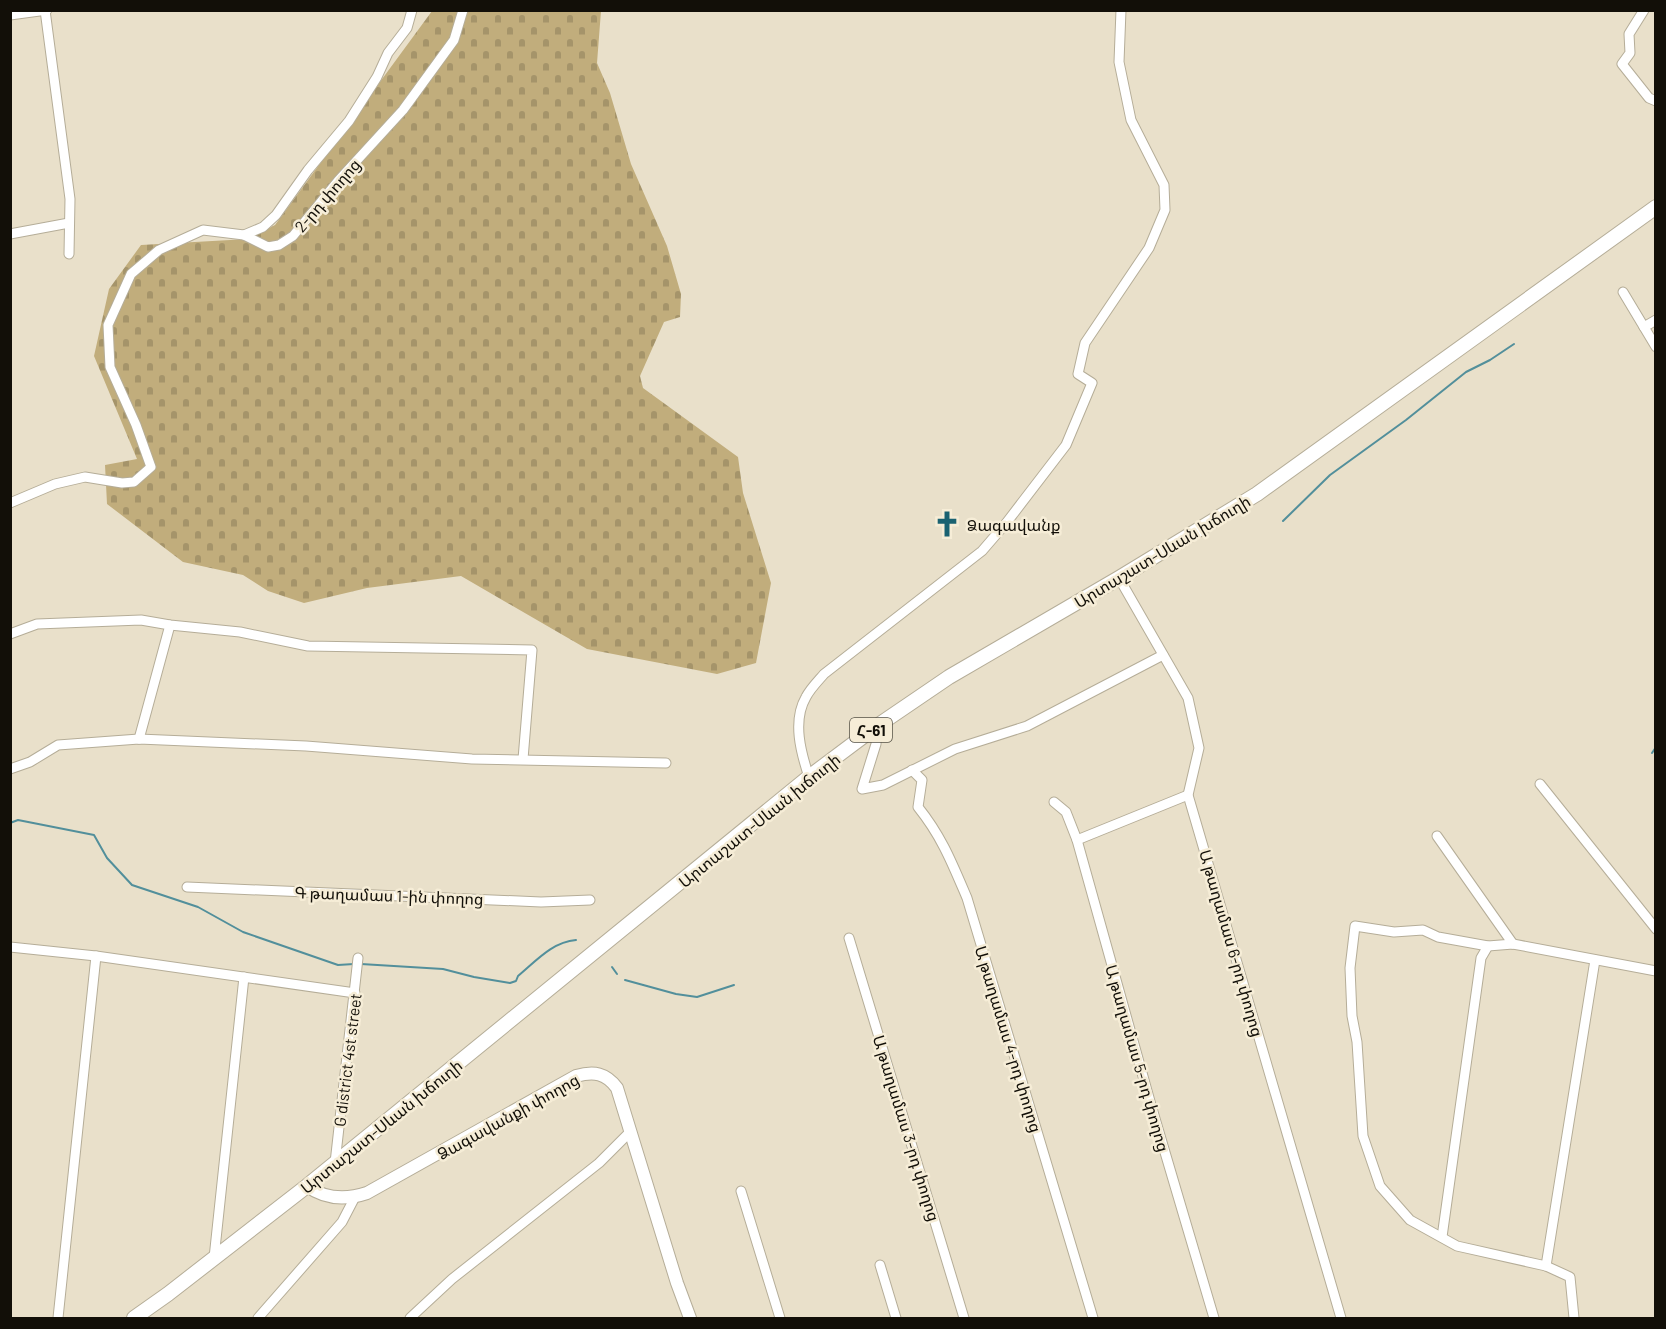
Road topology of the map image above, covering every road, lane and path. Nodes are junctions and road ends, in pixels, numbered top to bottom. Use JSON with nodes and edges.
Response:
{"nodes":[{"id":1,"x":412,"y":10,"type":"edge"},
{"id":2,"x":463,"y":10,"type":"edge"},
{"id":3,"x":1121,"y":10,"type":"edge"},
{"id":4,"x":1644,"y":10,"type":"edge"},
{"id":5,"x":46,"y":11,"type":"edge"},
{"id":6,"x":10,"y":15,"type":"edge"},
{"id":7,"x":1656,"y":102,"type":"edge"},
{"id":8,"x":1656,"y":207,"type":"edge"},
{"id":9,"x":69,"y":223,"type":"junction"},
{"id":10,"x":10,"y":234,"type":"edge"},
{"id":11,"x":244,"y":235,"type":"junction"},
{"id":12,"x":69,"y":254,"type":"dead end"},
{"id":13,"x":1623,"y":292,"type":"dead end"},
{"id":14,"x":1656,"y":320,"type":"edge"},
{"id":15,"x":1644,"y":327,"type":"junction"},
{"id":16,"x":1656,"y":347,"type":"edge"},
{"id":17,"x":10,"y":503,"type":"edge"},
{"id":18,"x":1119,"y":578,"type":"junction"},
{"id":19,"x":170,"y":625,"type":"junction"},
{"id":20,"x":10,"y":634,"type":"edge"},
{"id":21,"x":1163,"y":655,"type":"junction"},
{"id":22,"x":877,"y":726,"type":"junction"},
{"id":23,"x":139,"y":739,"type":"junction"},
{"id":24,"x":523,"y":759,"type":"junction"},
{"id":25,"x":666,"y":763,"type":"dead end"},
{"id":26,"x":10,"y":768,"type":"edge"},
{"id":27,"x":912,"y":770,"type":"junction"},
{"id":28,"x":809,"y":777,"type":"junction"},
{"id":29,"x":1540,"y":784,"type":"dead end"},
{"id":30,"x":1188,"y":795,"type":"junction"},
{"id":31,"x":1054,"y":802,"type":"dead end"},
{"id":32,"x":1437,"y":836,"type":"dead end"},
{"id":33,"x":1077,"y":840,"type":"junction"},
{"id":34,"x":187,"y":887,"type":"dead end"},
{"id":35,"x":590,"y":900,"type":"dead end"},
{"id":36,"x":1656,"y":929,"type":"edge"},
{"id":37,"x":849,"y":938,"type":"dead end"},
{"id":38,"x":1513,"y":944,"type":"junction"},
{"id":39,"x":10,"y":946,"type":"edge"},
{"id":40,"x":1488,"y":946,"type":"junction"},
{"id":41,"x":96,"y":956,"type":"junction"},
{"id":42,"x":358,"y":958,"type":"dead end"},
{"id":43,"x":1595,"y":960,"type":"junction"},
{"id":44,"x":1656,"y":971,"type":"edge"},
{"id":45,"x":244,"y":977,"type":"junction"},
{"id":46,"x":355,"y":993,"type":"junction"},
{"id":47,"x":631,"y":1131,"type":"junction"},
{"id":48,"x":335,"y":1163,"type":"junction"},
{"id":49,"x":307,"y":1186,"type":"junction"},
{"id":50,"x":741,"y":1191,"type":"dead end"},
{"id":51,"x":356,"y":1197,"type":"junction"},
{"id":52,"x":1442,"y":1238,"type":"junction"},
{"id":53,"x":214,"y":1258,"type":"junction"},
{"id":54,"x":880,"y":1265,"type":"dead end"},
{"id":55,"x":1546,"y":1266,"type":"junction"},
{"id":56,"x":58,"y":1318,"type":"edge"},
{"id":57,"x":134,"y":1318,"type":"edge"},
{"id":58,"x":258,"y":1318,"type":"edge"},
{"id":59,"x":410,"y":1318,"type":"edge"},
{"id":60,"x":690,"y":1318,"type":"edge"},
{"id":61,"x":780,"y":1318,"type":"edge"},
{"id":62,"x":896,"y":1318,"type":"edge"},
{"id":63,"x":964,"y":1318,"type":"edge"},
{"id":64,"x":1093,"y":1318,"type":"edge"},
{"id":65,"x":1214,"y":1318,"type":"edge"},
{"id":66,"x":1341,"y":1318,"type":"edge"},
{"id":67,"x":1574,"y":1318,"type":"edge"}],
"edges":[{"from":1,"to":11,"type":"street"},
{"from":2,"to":11,"type":"street","name":"2-րդ փողոց"},
{"from":3,"to":28,"type":"street"},
{"from":4,"to":7,"type":"street"},
{"from":5,"to":6,"type":"street"},
{"from":5,"to":9,"type":"street"},
{"from":8,"to":18,"type":"main road","name":"Արտաշատ-Սևան խճուղի","number":"Հ-61"},
{"from":9,"to":10,"type":"street"},
{"from":9,"to":12,"type":"street"},
{"from":11,"to":17,"type":"street","name":"2-րդ փողոց"},
{"from":13,"to":15,"type":"street"},
{"from":14,"to":15,"type":"street"},
{"from":15,"to":16,"type":"street"},
{"from":18,"to":21,"type":"street","name":"Ա թաղամաս 6-րդ փողոց"},
{"from":18,"to":22,"type":"main road","name":"Արտաշատ-Սևան խճուղի","number":"Հ-61"},
{"from":19,"to":20,"type":"street"},
{"from":19,"to":23,"type":"street"},
{"from":19,"to":24,"type":"street"},
{"from":21,"to":27,"type":"street"},
{"from":21,"to":30,"type":"street","name":"Ա թաղամաս 6-րդ փողոց"},
{"from":22,"to":27,"type":"street"},
{"from":22,"to":28,"type":"main road","name":"Արտաշատ-Սևան խճուղի","number":"Հ-61"},
{"from":23,"to":24,"type":"street"},
{"from":23,"to":26,"type":"street"},
{"from":24,"to":25,"type":"street"},
{"from":27,"to":64,"type":"street","name":"Ա թաղամաս 4-րդ փողոց"},
{"from":28,"to":48,"type":"main road","name":"Արտաշատ-Սևան խճուղի","number":"Հ-61"},
{"from":29,"to":36,"type":"street"},
{"from":30,"to":33,"type":"street"},
{"from":30,"to":66,"type":"street","name":"Ա թաղամաս 6-րդ փողոց"},
{"from":31,"to":33,"type":"street","name":"Ա թաղամաս 5-րդ փողոց"},
{"from":32,"to":38,"type":"street"},
{"from":33,"to":65,"type":"street","name":"Ա թաղամաս 5-րդ փողոց"},
{"from":34,"to":35,"type":"street","name":"Գ թաղամաս 1-ին փողոց"},
{"from":37,"to":63,"type":"street","name":"Ա թաղամաս 3-րդ փողոց"},
{"from":38,"to":40,"type":"street"},
{"from":38,"to":43,"type":"street"},
{"from":39,"to":41,"type":"street"},
{"from":40,"to":52,"type":"street"},
{"from":40,"to":52,"type":"street"},
{"from":41,"to":45,"type":"street"},
{"from":41,"to":56,"type":"street"},
{"from":42,"to":46,"type":"street","name":"G district 4st street"},
{"from":43,"to":44,"type":"street"},
{"from":43,"to":55,"type":"street"},
{"from":45,"to":46,"type":"street"},
{"from":45,"to":53,"type":"street"},
{"from":46,"to":48,"type":"street","name":"G district 4st street"},
{"from":47,"to":51,"type":"street","name":"Ձագավանքի փողոց"},
{"from":47,"to":59,"type":"street"},
{"from":47,"to":60,"type":"street","name":"Ձագավանքի փողոց"},
{"from":48,"to":49,"type":"main road","name":"Արտաշատ-Սևան խճուղի","number":"Հ-61"},
{"from":49,"to":51,"type":"street","name":"Ձագավանքի փողոց"},
{"from":49,"to":53,"type":"main road","name":"Արտաշատ-Սևան խճուղի","number":"Հ-61"},
{"from":50,"to":61,"type":"street"},
{"from":51,"to":58,"type":"street"},
{"from":52,"to":55,"type":"street"},
{"from":53,"to":57,"type":"main road","name":"Արտաշատ-Սևան խճուղի","number":"Հ-61"},
{"from":54,"to":62,"type":"street"},
{"from":55,"to":67,"type":"street"}]}
